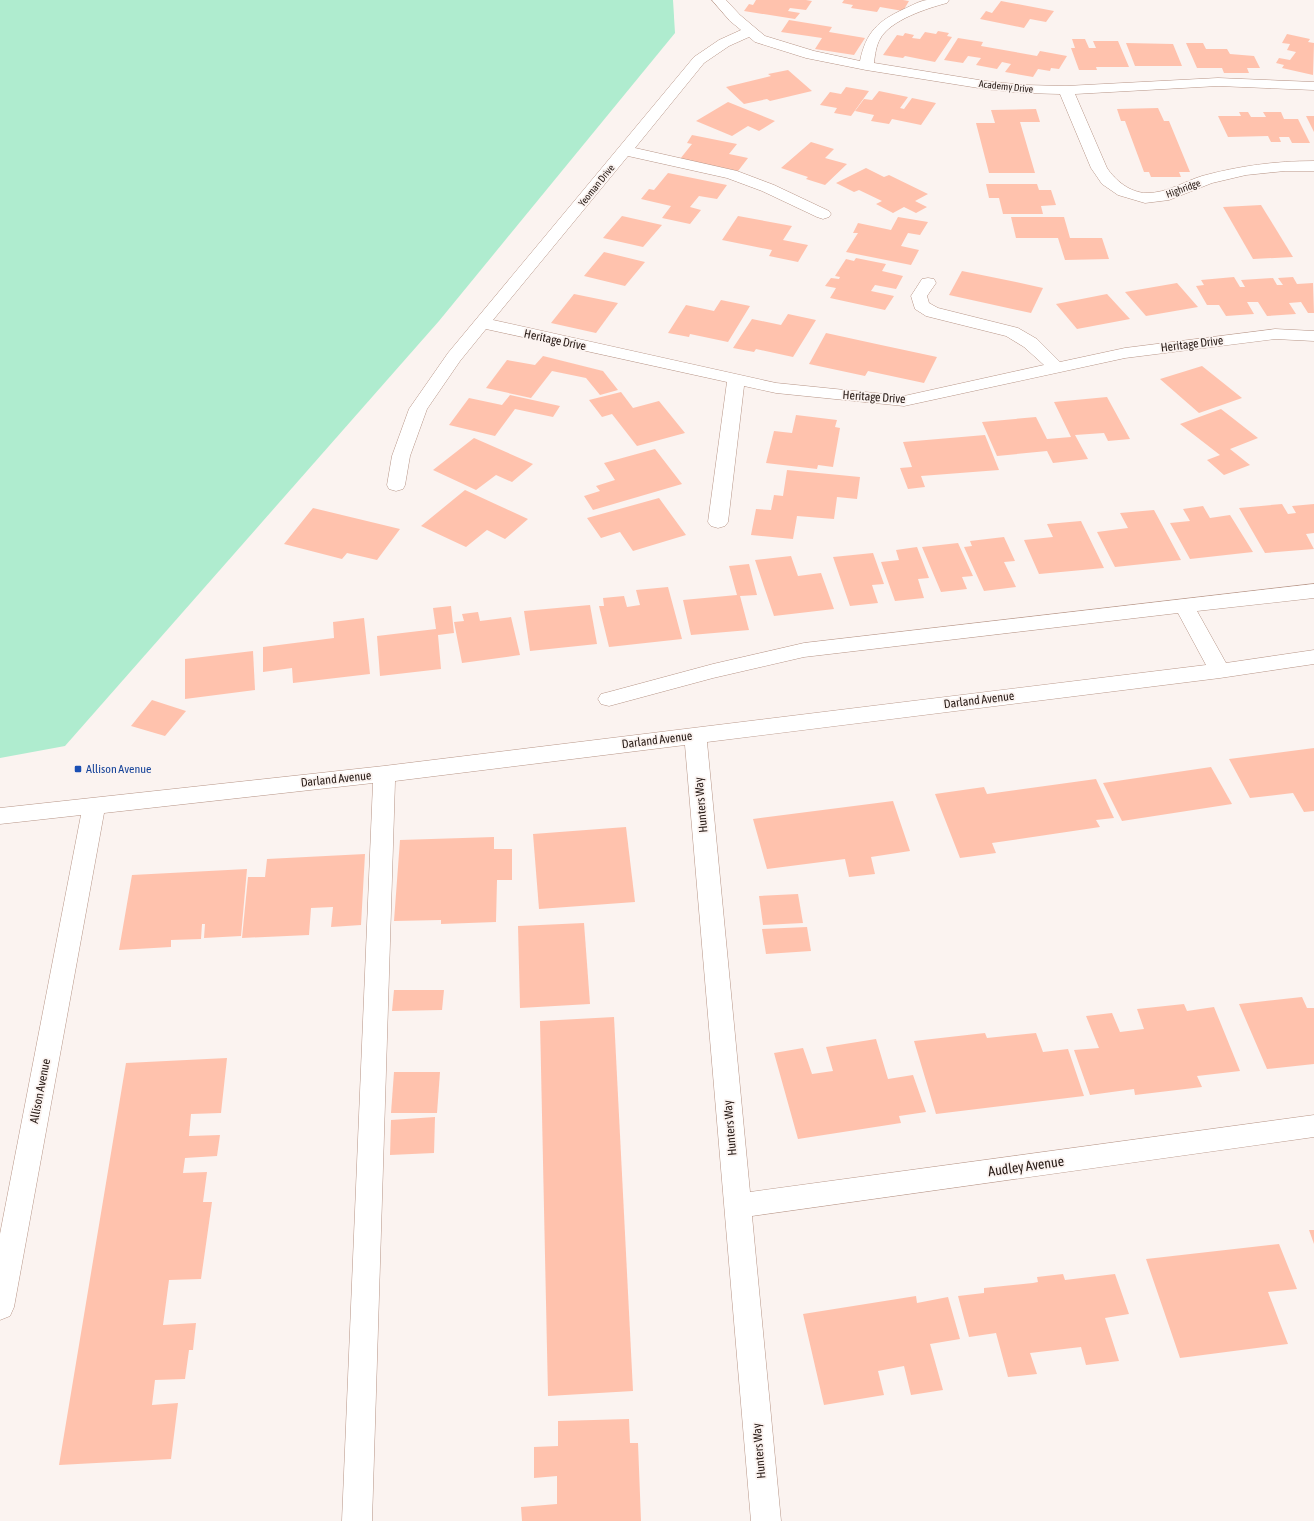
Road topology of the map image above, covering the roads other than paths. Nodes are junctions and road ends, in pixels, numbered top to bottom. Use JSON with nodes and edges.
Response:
{"nodes":[{"id":1,"x":719,"y":0,"type":"edge"},
{"id":2,"x":942,"y":0,"type":"edge"},
{"id":3,"x":752,"y":31,"type":"junction"},
{"id":4,"x":866,"y":66,"type":"junction"},
{"id":5,"x":1314,"y":86,"type":"edge"},
{"id":6,"x":1066,"y":90,"type":"junction"},
{"id":7,"x":624,"y":150,"type":"junction"},
{"id":8,"x":1314,"y":166,"type":"edge"},
{"id":9,"x":823,"y":214,"type":"dead end"},
{"id":10,"x":928,"y":283,"type":"dead end"},
{"id":11,"x":482,"y":323,"type":"junction"},
{"id":12,"x":1314,"y":336,"type":"edge"},
{"id":13,"x":1055,"y":367,"type":"junction"},
{"id":14,"x":736,"y":380,"type":"junction"},
{"id":15,"x":396,"y":485,"type":"dead end"},
{"id":16,"x":718,"y":522,"type":"dead end"},
{"id":17,"x":1314,"y":591,"type":"edge"},
{"id":18,"x":1185,"y":607,"type":"junction"},
{"id":19,"x":1314,"y":656,"type":"edge"},
{"id":20,"x":1220,"y":671,"type":"junction"},
{"id":21,"x":609,"y":699,"type":"dead end"},
{"id":22,"x":695,"y":735,"type":"junction"},
{"id":23,"x":384,"y":774,"type":"junction"},
{"id":24,"x":94,"y":805,"type":"junction"},
{"id":25,"x":0,"y":816,"type":"edge"},
{"id":26,"x":1314,"y":1126,"type":"edge"},
{"id":27,"x":737,"y":1206,"type":"junction"},
{"id":28,"x":0,"y":1307,"type":"edge"},
{"id":29,"x":357,"y":1521,"type":"edge"},
{"id":30,"x":766,"y":1521,"type":"edge"}],
"edges":[{"from":1,"to":3,"type":"street","name":"Academy Drive"},
{"from":2,"to":4,"type":"street"},
{"from":3,"to":4,"type":"street","name":"Academy Drive"},
{"from":3,"to":7,"type":"street","name":"Yeoman Drive"},
{"from":4,"to":6,"type":"street","name":"Academy Drive"},
{"from":5,"to":6,"type":"street","name":"Academy Drive"},
{"from":6,"to":8,"type":"street","name":"Highridge"},
{"from":7,"to":9,"type":"street"},
{"from":7,"to":11,"type":"street","name":"Yeoman Drive"},
{"from":10,"to":13,"type":"street"},
{"from":11,"to":14,"type":"street","name":"Heritage Drive"},
{"from":11,"to":15,"type":"street","name":"Yeoman Drive"},
{"from":12,"to":13,"type":"street","name":"Heritage Drive"},
{"from":13,"to":14,"type":"street","name":"Heritage Drive"},
{"from":14,"to":16,"type":"street"},
{"from":17,"to":18,"type":"street"},
{"from":18,"to":20,"type":"street"},
{"from":18,"to":21,"type":"street"},
{"from":19,"to":20,"type":"street","name":"Darland Avenue"},
{"from":20,"to":22,"type":"street","name":"Darland Avenue"},
{"from":22,"to":23,"type":"street","name":"Darland Avenue"},
{"from":22,"to":27,"type":"street","name":"Hunters Way"},
{"from":23,"to":24,"type":"street","name":"Darland Avenue"},
{"from":23,"to":29,"type":"street"},
{"from":24,"to":25,"type":"street","name":"Darland Avenue"},
{"from":24,"to":28,"type":"street","name":"Allison Avenue"},
{"from":26,"to":27,"type":"street","name":"Audley Avenue"},
{"from":27,"to":30,"type":"street","name":"Hunters Way"}]}
